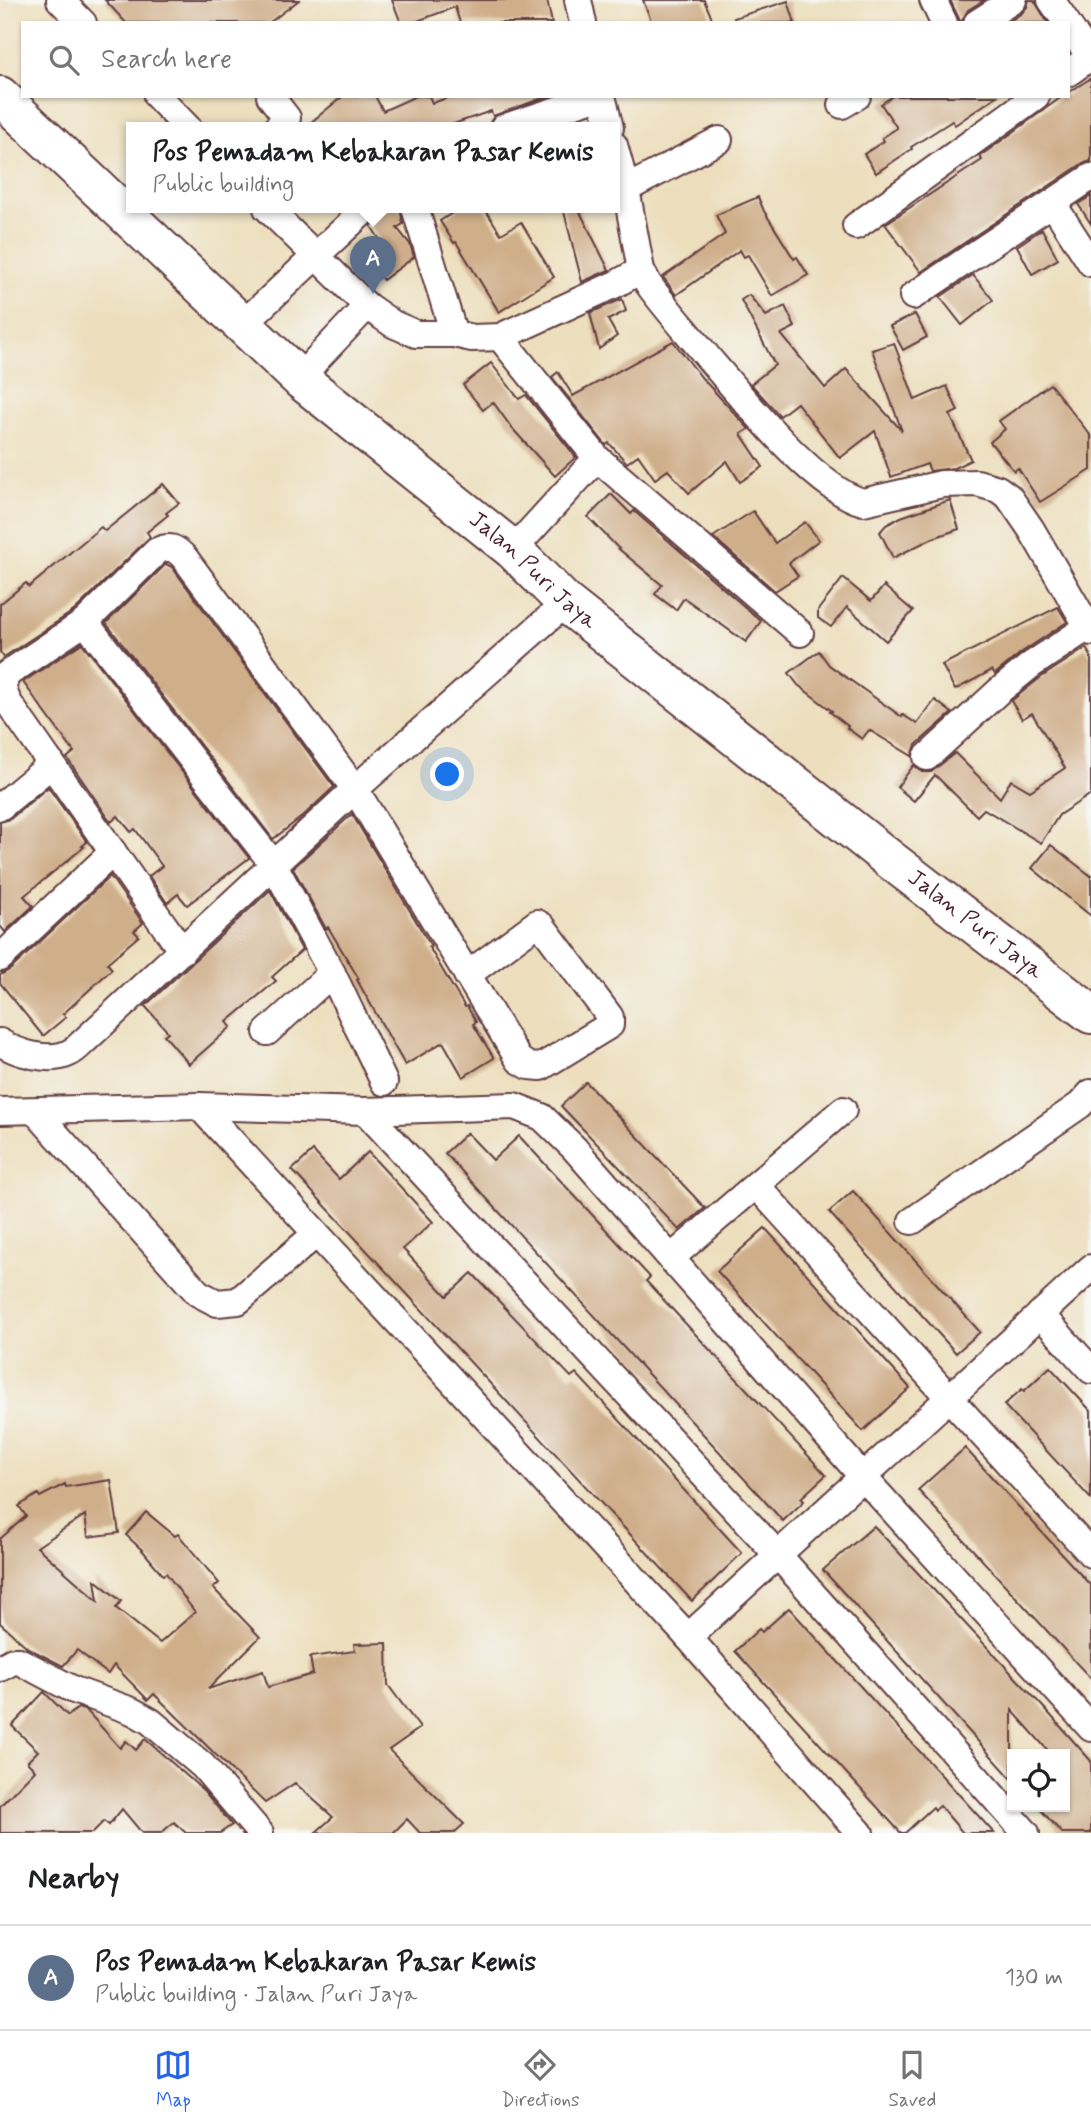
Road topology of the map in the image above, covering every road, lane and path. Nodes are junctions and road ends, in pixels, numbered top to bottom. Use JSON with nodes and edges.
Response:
{"nodes":[{"id":1,"x":60,"y":0,"type":"edge"},
{"id":2,"x":578,"y":0,"type":"edge"},
{"id":3,"x":933,"y":0,"type":"edge"},
{"id":4,"x":1013,"y":0,"type":"edge"},
{"id":5,"x":1051,"y":0,"type":"edge"},
{"id":6,"x":81,"y":21,"type":"edge"},
{"id":7,"x":583,"y":21,"type":"edge"},
{"id":8,"x":943,"y":21,"type":"edge"},
{"id":9,"x":980,"y":21,"type":"edge"},
{"id":10,"x":1066,"y":21,"type":"edge"},
{"id":11,"x":1070,"y":27,"type":"edge"},
{"id":12,"x":1091,"y":57,"type":"edge"},
{"id":13,"x":1070,"y":72,"type":"edge"},
{"id":14,"x":0,"y":96,"type":"edge"},
{"id":15,"x":159,"y":98,"type":"edge"},
{"id":16,"x":272,"y":98,"type":"edge"},
{"id":17,"x":594,"y":98,"type":"edge"},
{"id":18,"x":601,"y":98,"type":"edge"},
{"id":19,"x":1033,"y":98,"type":"edge"},
{"id":20,"x":182,"y":122,"type":"edge"},
{"id":21,"x":283,"y":122,"type":"edge"},
{"id":22,"x":521,"y":122,"type":"edge"},
{"id":23,"x":608,"y":122,"type":"edge"},
{"id":24,"x":719,"y":140,"type":"dead end"},
{"id":25,"x":620,"y":167,"type":"edge"},
{"id":26,"x":1091,"y":177,"type":"edge"},
{"id":27,"x":626,"y":189,"type":"junction"},
{"id":28,"x":1053,"y":204,"type":"junction"},
{"id":29,"x":272,"y":213,"type":"edge"},
{"id":30,"x":361,"y":213,"type":"edge"},
{"id":31,"x":417,"y":213,"type":"edge"},
{"id":32,"x":856,"y":226,"type":"dead end"},
{"id":33,"x":314,"y":256,"type":"junction"},
{"id":34,"x":1091,"y":264,"type":"edge"},
{"id":35,"x":641,"y":270,"type":"junction"},
{"id":36,"x":913,"y":296,"type":"dead end"},
{"id":37,"x":365,"y":309,"type":"junction"},
{"id":38,"x":242,"y":325,"type":"junction"},
{"id":39,"x":454,"y":334,"type":"junction"},
{"id":40,"x":500,"y":337,"type":"junction"},
{"id":41,"x":308,"y":371,"type":"junction"},
{"id":42,"x":597,"y":458,"type":"junction"},
{"id":43,"x":523,"y":539,"type":"junction"},
{"id":44,"x":566,"y":603,"type":"junction"},
{"id":45,"x":85,"y":622,"type":"junction"},
{"id":46,"x":1090,"y":630,"type":"edge"},
{"id":47,"x":800,"y":633,"type":"dead end"},
{"id":48,"x":927,"y":757,"type":"dead end"},
{"id":49,"x":52,"y":764,"type":"junction"},
{"id":50,"x":355,"y":789,"type":"junction"},
{"id":51,"x":0,"y":807,"type":"edge"},
{"id":52,"x":113,"y":852,"type":"junction"},
{"id":53,"x":274,"y":865,"type":"junction"},
{"id":54,"x":182,"y":951,"type":"junction"},
{"id":55,"x":0,"y":958,"type":"edge"},
{"id":56,"x":332,"y":973,"type":"junction"},
{"id":57,"x":467,"y":975,"type":"junction"},
{"id":58,"x":1091,"y":1014,"type":"edge"},
{"id":59,"x":267,"y":1032,"type":"dead end"},
{"id":60,"x":0,"y":1042,"type":"edge"},
{"id":61,"x":384,"y":1082,"type":"dead end"},
{"id":62,"x":1091,"y":1093,"type":"edge"},
{"id":63,"x":199,"y":1106,"type":"junction"},
{"id":64,"x":843,"y":1110,"type":"dead end"},
{"id":65,"x":0,"y":1111,"type":"edge"},
{"id":66,"x":365,"y":1111,"type":"junction"},
{"id":67,"x":36,"y":1112,"type":"junction"},
{"id":68,"x":756,"y":1185,"type":"junction"},
{"id":69,"x":912,"y":1221,"type":"dead end"},
{"id":70,"x":316,"y":1234,"type":"junction"},
{"id":71,"x":671,"y":1258,"type":"junction"},
{"id":72,"x":1091,"y":1268,"type":"edge"},
{"id":73,"x":1040,"y":1314,"type":"junction"},
{"id":74,"x":1091,"y":1370,"type":"edge"},
{"id":75,"x":949,"y":1398,"type":"junction"},
{"id":76,"x":863,"y":1477,"type":"junction"},
{"id":77,"x":1091,"y":1554,"type":"edge"},
{"id":78,"x":778,"y":1555,"type":"junction"},
{"id":79,"x":688,"y":1637,"type":"junction"},
{"id":80,"x":0,"y":1668,"type":"edge"},
{"id":81,"x":1091,"y":1728,"type":"edge"},
{"id":82,"x":260,"y":1833,"type":"edge"},
{"id":83,"x":860,"y":1833,"type":"edge"},
{"id":84,"x":1026,"y":1833,"type":"edge"}],
"edges":[{"from":1,"to":6,"type":"street"},
{"from":2,"to":7,"type":"street"},
{"from":3,"to":8,"type":"street"},
{"from":4,"to":9,"type":"street"},
{"from":5,"to":10,"type":"street"},
{"from":11,"to":12,"type":"street"},
{"from":12,"to":13,"type":"street"},
{"from":14,"to":38,"type":"street","name":"Jalan Puri Jaya"},
{"from":15,"to":20,"type":"street"},
{"from":16,"to":21,"type":"street"},
{"from":17,"to":22,"type":"street"},
{"from":18,"to":23,"type":"street"},
{"from":19,"to":32,"type":"street"},
{"from":24,"to":27,"type":"street"},
{"from":25,"to":27,"type":"street"},
{"from":26,"to":28,"type":"street"},
{"from":27,"to":35,"type":"street"},
{"from":28,"to":34,"type":"street"},
{"from":28,"to":36,"type":"street"},
{"from":29,"to":33,"type":"street"},
{"from":30,"to":33,"type":"street"},
{"from":31,"to":39,"type":"street"},
{"from":33,"to":37,"type":"street"},
{"from":33,"to":38,"type":"street"},
{"from":35,"to":40,"type":"street"},
{"from":35,"to":46,"type":"street"},
{"from":37,"to":39,"type":"street"},
{"from":37,"to":41,"type":"street"},
{"from":38,"to":41,"type":"street","name":"Jalan Puri Jaya"},
{"from":39,"to":40,"type":"street"},
{"from":40,"to":42,"type":"street"},
{"from":41,"to":43,"type":"street","name":"Jalan Puri Jaya"},
{"from":42,"to":43,"type":"street"},
{"from":42,"to":47,"type":"street"},
{"from":43,"to":44,"type":"street","name":"Jalan Puri Jaya"},
{"from":44,"to":50,"type":"street"},
{"from":44,"to":58,"type":"street","name":"Jalan Puri Jaya"},
{"from":45,"to":49,"type":"street"},
{"from":45,"to":50,"type":"street"},
{"from":45,"to":53,"type":"street"},
{"from":46,"to":48,"type":"street"},
{"from":49,"to":51,"type":"street"},
{"from":49,"to":52,"type":"street"},
{"from":50,"to":53,"type":"street"},
{"from":50,"to":57,"type":"street"},
{"from":52,"to":54,"type":"street"},
{"from":52,"to":55,"type":"street"},
{"from":53,"to":54,"type":"street"},
{"from":53,"to":56,"type":"street"},
{"from":54,"to":60,"type":"street"},
{"from":56,"to":59,"type":"street"},
{"from":56,"to":61,"type":"street"},
{"from":57,"to":57,"type":"street"},
{"from":62,"to":69,"type":"street"},
{"from":63,"to":66,"type":"street"},
{"from":63,"to":67,"type":"street"},
{"from":63,"to":70,"type":"street"},
{"from":64,"to":68,"type":"street"},
{"from":65,"to":67,"type":"street"},
{"from":66,"to":71,"type":"street"},
{"from":66,"to":78,"type":"street"},
{"from":67,"to":70,"type":"street"},
{"from":68,"to":71,"type":"street"},
{"from":68,"to":75,"type":"street"},
{"from":70,"to":79,"type":"street"},
{"from":71,"to":76,"type":"street"},
{"from":72,"to":73,"type":"street"},
{"from":73,"to":74,"type":"street"},
{"from":73,"to":75,"type":"street"},
{"from":75,"to":76,"type":"street"},
{"from":75,"to":77,"type":"street"},
{"from":76,"to":78,"type":"street"},
{"from":76,"to":81,"type":"street"},
{"from":78,"to":79,"type":"street"},
{"from":78,"to":84,"type":"street"},
{"from":79,"to":83,"type":"street"},
{"from":80,"to":82,"type":"street"}]}
